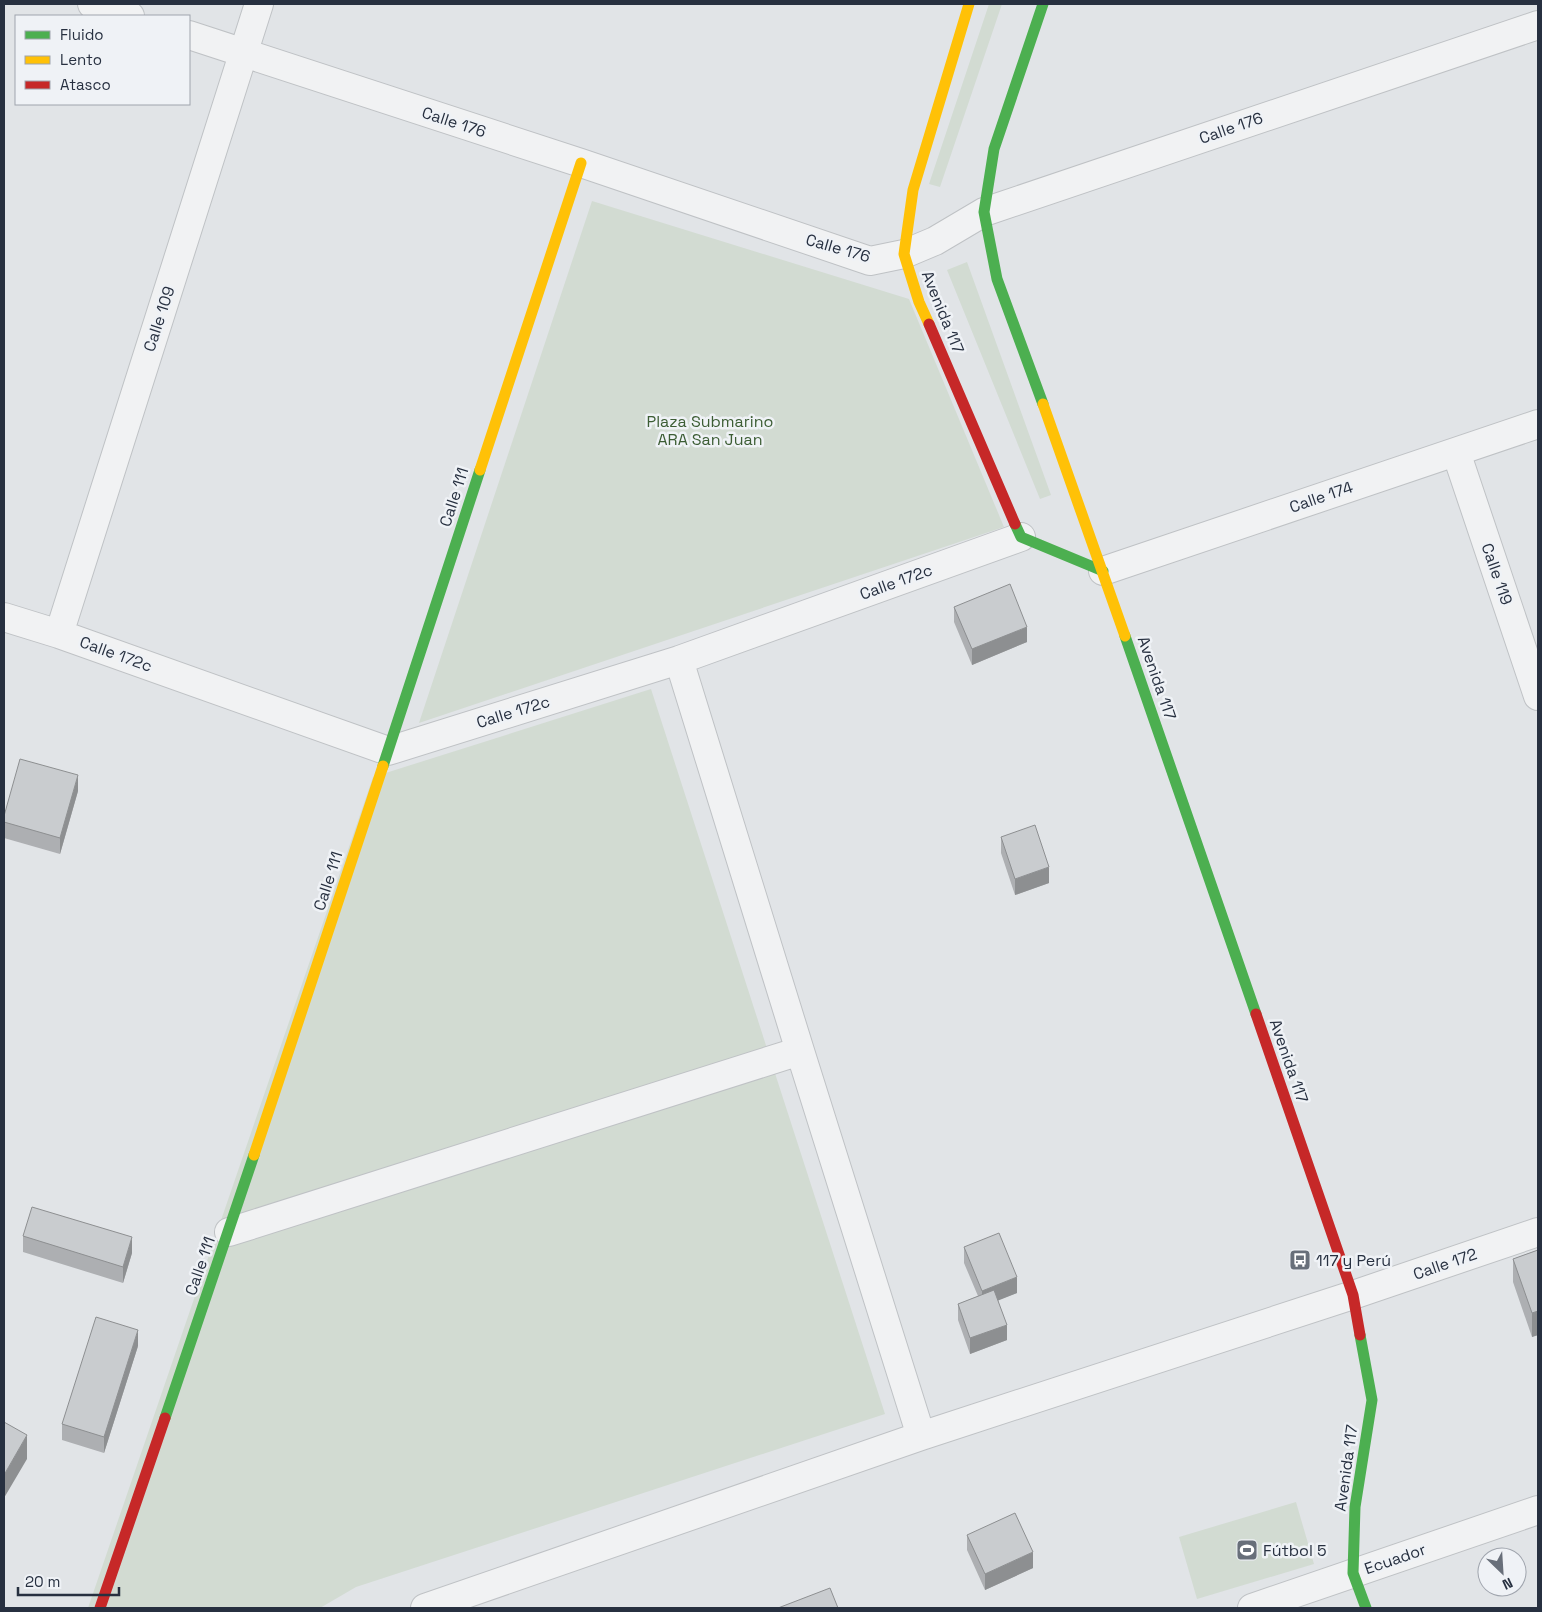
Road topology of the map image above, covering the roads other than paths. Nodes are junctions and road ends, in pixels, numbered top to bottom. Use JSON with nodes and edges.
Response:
{"nodes":[{"id":1,"x":92,"y":4,"type":"edge"},
{"id":2,"x":259,"y":4,"type":"edge"},
{"id":3,"x":969,"y":4,"type":"edge"},
{"id":4,"x":1043,"y":4,"type":"edge"},
{"id":5,"x":127,"y":15,"type":"edge"},
{"id":6,"x":1538,"y":25,"type":"edge"},
{"id":7,"x":190,"y":35,"type":"edge"},
{"id":8,"x":244,"y":53,"type":"junction"},
{"id":9,"x":581,"y":162,"type":"junction"},
{"id":10,"x":984,"y":212,"type":"junction"},
{"id":11,"x":904,"y":254,"type":"junction"},
{"id":12,"x":1538,"y":424,"type":"edge"},
{"id":13,"x":1456,"y":452,"type":"junction"},
{"id":14,"x":1021,"y":537,"type":"junction"},
{"id":15,"x":1103,"y":571,"type":"junction"},
{"id":16,"x":4,"y":617,"type":"edge"},
{"id":17,"x":59,"y":634,"type":"junction"},
{"id":18,"x":679,"y":660,"type":"junction"},
{"id":19,"x":1538,"y":696,"type":"edge"},
{"id":20,"x":388,"y":751,"type":"junction"},
{"id":21,"x":800,"y":1051,"type":"junction"},
{"id":22,"x":229,"y":1232,"type":"junction"},
{"id":23,"x":1538,"y":1232,"type":"edge"},
{"id":24,"x":1353,"y":1295,"type":"junction"},
{"id":25,"x":921,"y":1436,"type":"junction"},
{"id":26,"x":1538,"y":1510,"type":"edge"},
{"id":27,"x":1354,"y":1573,"type":"junction"},
{"id":28,"x":100,"y":1608,"type":"edge"},
{"id":29,"x":425,"y":1608,"type":"edge"},
{"id":30,"x":1252,"y":1608,"type":"edge"},
{"id":31,"x":1366,"y":1608,"type":"edge"}],
"edges":[{"from":1,"to":5,"type":"street"},
{"from":2,"to":8,"type":"street","name":"Calle 109"},
{"from":3,"to":11,"type":"street","name":"Avenida 117"},
{"from":4,"to":10,"type":"street","name":"Avenida 117"},
{"from":6,"to":10,"type":"street","name":"Calle 176"},
{"from":7,"to":8,"type":"street","name":"Calle 176"},
{"from":8,"to":9,"type":"street","name":"Calle 176"},
{"from":8,"to":17,"type":"street","name":"Calle 109"},
{"from":9,"to":11,"type":"street","name":"Calle 176"},
{"from":9,"to":20,"type":"street","name":"Calle 111"},
{"from":10,"to":11,"type":"street","name":"Calle 176"},
{"from":10,"to":15,"type":"street","name":"Avenida 117"},
{"from":11,"to":14,"type":"street","name":"Avenida 117"},
{"from":12,"to":13,"type":"street","name":"Calle 174"},
{"from":13,"to":15,"type":"street","name":"Calle 174"},
{"from":13,"to":19,"type":"street","name":"Calle 119"},
{"from":14,"to":15,"type":"street"},
{"from":14,"to":18,"type":"street","name":"Calle 172c"},
{"from":15,"to":24,"type":"street","name":"Avenida 117"},
{"from":16,"to":17,"type":"street","name":"Calle 172c"},
{"from":17,"to":20,"type":"street","name":"Calle 172c"},
{"from":18,"to":20,"type":"street","name":"Calle 172c"},
{"from":18,"to":21,"type":"street"},
{"from":20,"to":22,"type":"street","name":"Calle 111"},
{"from":21,"to":22,"type":"street"},
{"from":21,"to":25,"type":"street"},
{"from":22,"to":28,"type":"street","name":"Calle 111"},
{"from":23,"to":24,"type":"street","name":"Calle 172"},
{"from":24,"to":25,"type":"street","name":"Calle 172"},
{"from":24,"to":27,"type":"street","name":"Avenida 117"},
{"from":25,"to":29,"type":"street","name":"Calle 172"},
{"from":26,"to":27,"type":"street","name":"Ecuador"},
{"from":27,"to":30,"type":"street","name":"Ecuador"},
{"from":27,"to":31,"type":"street","name":"Avenida 117"}]}
